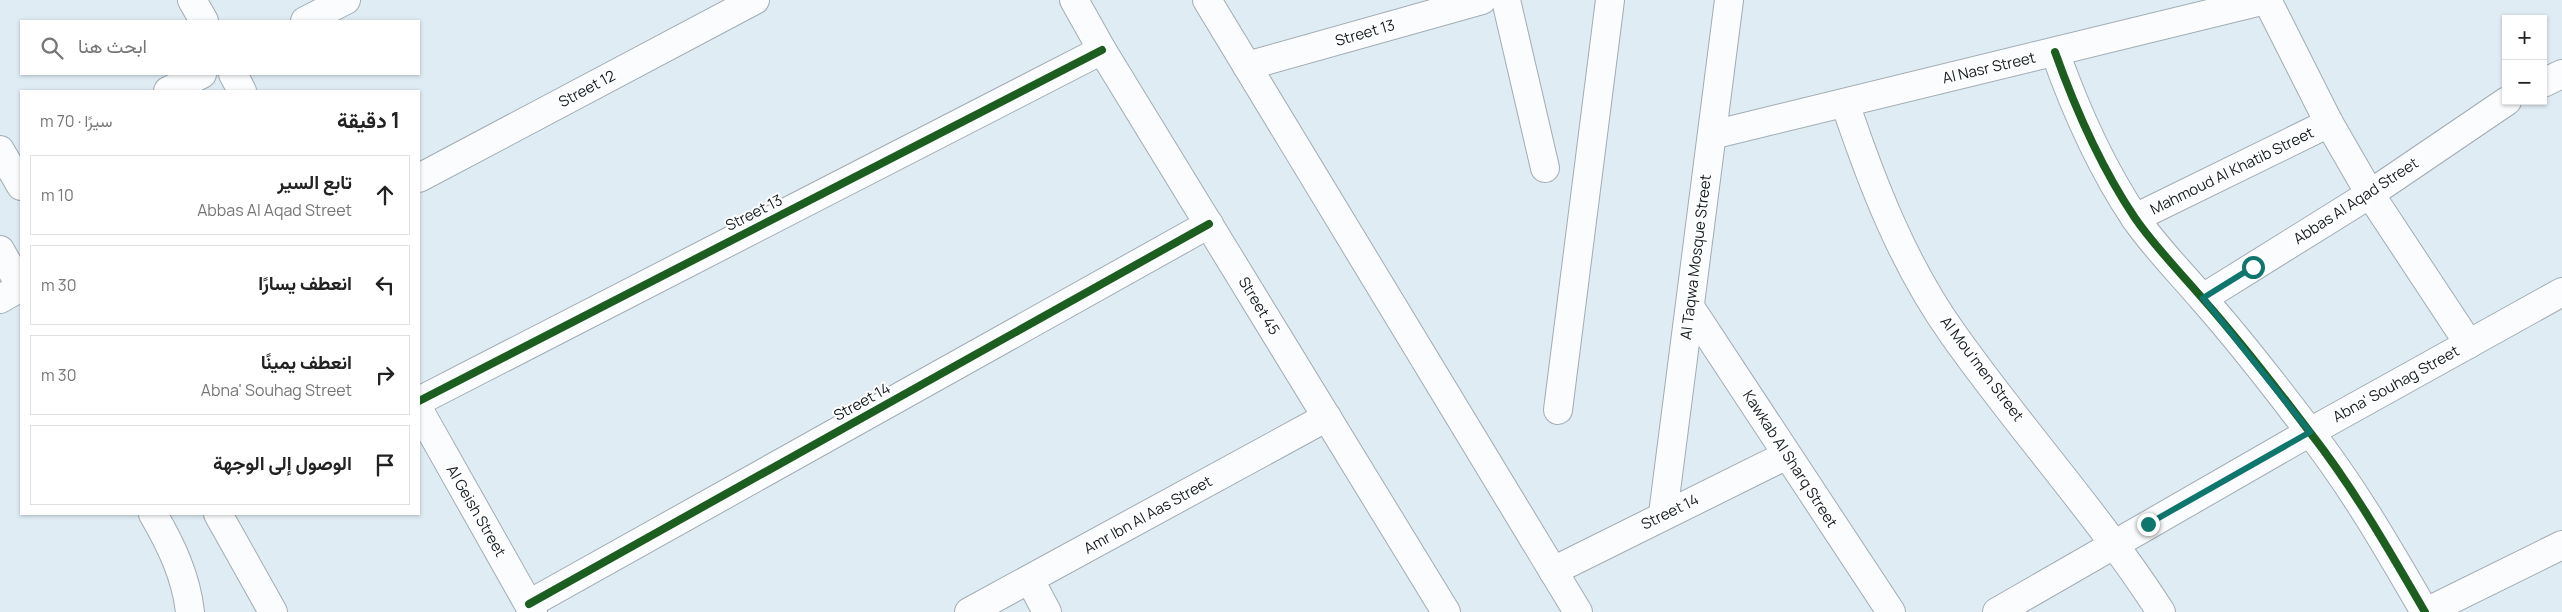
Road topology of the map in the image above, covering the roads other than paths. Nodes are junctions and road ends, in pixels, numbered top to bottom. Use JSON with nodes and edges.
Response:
{"nodes":[{"id":1,"x":192,"y":0,"type":"edge"},
{"id":2,"x":346,"y":0,"type":"edge"},
{"id":3,"x":755,"y":0,"type":"edge"},
{"id":4,"x":1074,"y":0,"type":"edge"},
{"id":5,"x":1207,"y":0,"type":"edge"},
{"id":6,"x":1482,"y":0,"type":"edge"},
{"id":7,"x":1506,"y":0,"type":"edge"},
{"id":8,"x":1610,"y":0,"type":"edge"},
{"id":9,"x":1729,"y":0,"type":"edge"},
{"id":10,"x":2266,"y":0,"type":"edge"},
{"id":11,"x":2230,"y":5,"type":"edge"},
{"id":12,"x":203,"y":20,"type":"edge"},
{"id":13,"x":306,"y":20,"type":"edge"},
{"id":14,"x":1102,"y":50,"type":"junction"},
{"id":15,"x":2055,"y":52,"type":"junction"},
{"id":16,"x":1247,"y":66,"type":"junction"},
{"id":17,"x":2562,"y":74,"type":"edge"},
{"id":18,"x":200,"y":75,"type":"edge"},
{"id":19,"x":234,"y":75,"type":"edge"},
{"id":20,"x":2547,"y":81,"type":"edge"},
{"id":21,"x":170,"y":90,"type":"edge"},
{"id":22,"x":241,"y":90,"type":"edge"},
{"id":23,"x":1845,"y":102,"type":"junction"},
{"id":24,"x":2502,"y":104,"type":"edge"},
{"id":25,"x":2329,"y":123,"type":"junction"},
{"id":26,"x":1712,"y":135,"type":"junction"},
{"id":27,"x":1545,"y":168,"type":"dead end"},
{"id":28,"x":420,"y":177,"type":"edge"},
{"id":29,"x":2370,"y":194,"type":"junction"},
{"id":30,"x":2135,"y":218,"type":"junction"},
{"id":31,"x":1209,"y":224,"type":"junction"},
{"id":32,"x":0,"y":250,"type":"edge"},
{"id":33,"x":20,"y":285,"type":"edge"},
{"id":34,"x":20,"y":288,"type":"edge"},
{"id":35,"x":2562,"y":292,"type":"edge"},
{"id":36,"x":2203,"y":298,"type":"junction"},
{"id":37,"x":0,"y":299,"type":"edge"},
{"id":38,"x":1690,"y":307,"type":"junction"},
{"id":39,"x":2469,"y":344,"type":"junction"},
{"id":40,"x":420,"y":400,"type":"edge"},
{"id":41,"x":1558,"y":410,"type":"dead end"},
{"id":42,"x":420,"y":412,"type":"edge"},
{"id":43,"x":1327,"y":417,"type":"junction"},
{"id":44,"x":2310,"y":432,"type":"junction"},
{"id":45,"x":1787,"y":455,"type":"junction"},
{"id":46,"x":1663,"y":514,"type":"junction"},
{"id":47,"x":154,"y":515,"type":"edge"},
{"id":48,"x":219,"y":515,"type":"edge"},
{"id":49,"x":2116,"y":543,"type":"junction"},
{"id":50,"x":2562,"y":545,"type":"edge"},
{"id":51,"x":1553,"y":571,"type":"junction"},
{"id":52,"x":1030,"y":580,"type":"junction"},
{"id":53,"x":531,"y":608,"type":"edge"},
{"id":54,"x":1439,"y":610,"type":"edge"},
{"id":55,"x":190,"y":612,"type":"edge"},
{"id":56,"x":273,"y":612,"type":"edge"},
{"id":57,"x":969,"y":612,"type":"edge"},
{"id":58,"x":1047,"y":612,"type":"edge"},
{"id":59,"x":1578,"y":612,"type":"edge"},
{"id":60,"x":1891,"y":612,"type":"edge"},
{"id":61,"x":1997,"y":612,"type":"edge"},
{"id":62,"x":2161,"y":612,"type":"edge"},
{"id":63,"x":2425,"y":612,"type":"edge"}],
"edges":[{"from":1,"to":12,"type":"street"},
{"from":2,"to":13,"type":"street"},
{"from":3,"to":28,"type":"street","name":"Street 12"},
{"from":4,"to":14,"type":"street","name":"Street 45"},
{"from":5,"to":16,"type":"street"},
{"from":6,"to":16,"type":"street","name":"Street 13"},
{"from":7,"to":27,"type":"street"},
{"from":8,"to":41,"type":"street"},
{"from":9,"to":26,"type":"street","name":"Al Taqwa Mosque Street"},
{"from":10,"to":11,"type":"street","name":"Al Nasr Street"},
{"from":10,"to":25,"type":"street"},
{"from":11,"to":15,"type":"street","name":"Al Nasr Street"},
{"from":14,"to":31,"type":"street","name":"Street 45"},
{"from":14,"to":40,"type":"street","name":"Street 13"},
{"from":15,"to":23,"type":"street","name":"Al Nasr Street"},
{"from":15,"to":30,"type":"street"},
{"from":16,"to":51,"type":"street"},
{"from":17,"to":20,"type":"street"},
{"from":18,"to":21,"type":"street"},
{"from":19,"to":22,"type":"street"},
{"from":23,"to":26,"type":"street","name":"Al Nasr Street"},
{"from":23,"to":49,"type":"street","name":"Al Mou'men Street"},
{"from":24,"to":29,"type":"street","name":"Abbas Al Aqad Street"},
{"from":25,"to":29,"type":"street"},
{"from":25,"to":30,"type":"street","name":"Mahmoud Al Khatib Street"},
{"from":26,"to":38,"type":"street","name":"Al Taqwa Mosque Street"},
{"from":29,"to":36,"type":"street","name":"Abbas Al Aqad Street"},
{"from":29,"to":39,"type":"street"},
{"from":30,"to":36,"type":"street"},
{"from":31,"to":43,"type":"street","name":"Street 45"},
{"from":31,"to":53,"type":"street","name":"Street 14"},
{"from":32,"to":33,"type":"street"},
{"from":34,"to":37,"type":"street"},
{"from":35,"to":39,"type":"street","name":"Abna' Souhag Street"},
{"from":36,"to":44,"type":"street"},
{"from":38,"to":45,"type":"street","name":"Kawkab Al Sharq Street"},
{"from":38,"to":46,"type":"street","name":"Al Taqwa Mosque Street"},
{"from":39,"to":44,"type":"street","name":"Abna' Souhag Street"},
{"from":42,"to":53,"type":"street","name":"Al Geish Street"},
{"from":43,"to":52,"type":"street","name":"Amr Ibn Al Aas Street"},
{"from":43,"to":54,"type":"street","name":"Street 45"},
{"from":44,"to":49,"type":"street","name":"Abna' Souhag Street"},
{"from":44,"to":63,"type":"street"},
{"from":45,"to":46,"type":"street","name":"Street 14"},
{"from":45,"to":60,"type":"street","name":"Kawkab Al Sharq Street"},
{"from":46,"to":51,"type":"street","name":"Street 14"},
{"from":47,"to":55,"type":"street"},
{"from":48,"to":56,"type":"street"},
{"from":49,"to":61,"type":"street","name":"Abna' Souhag Street"},
{"from":49,"to":62,"type":"street","name":"Al Mou'men Street"},
{"from":50,"to":63,"type":"street"},
{"from":51,"to":59,"type":"street"},
{"from":52,"to":57,"type":"street","name":"Amr Ibn Al Aas Street"},
{"from":52,"to":58,"type":"street"}]}
